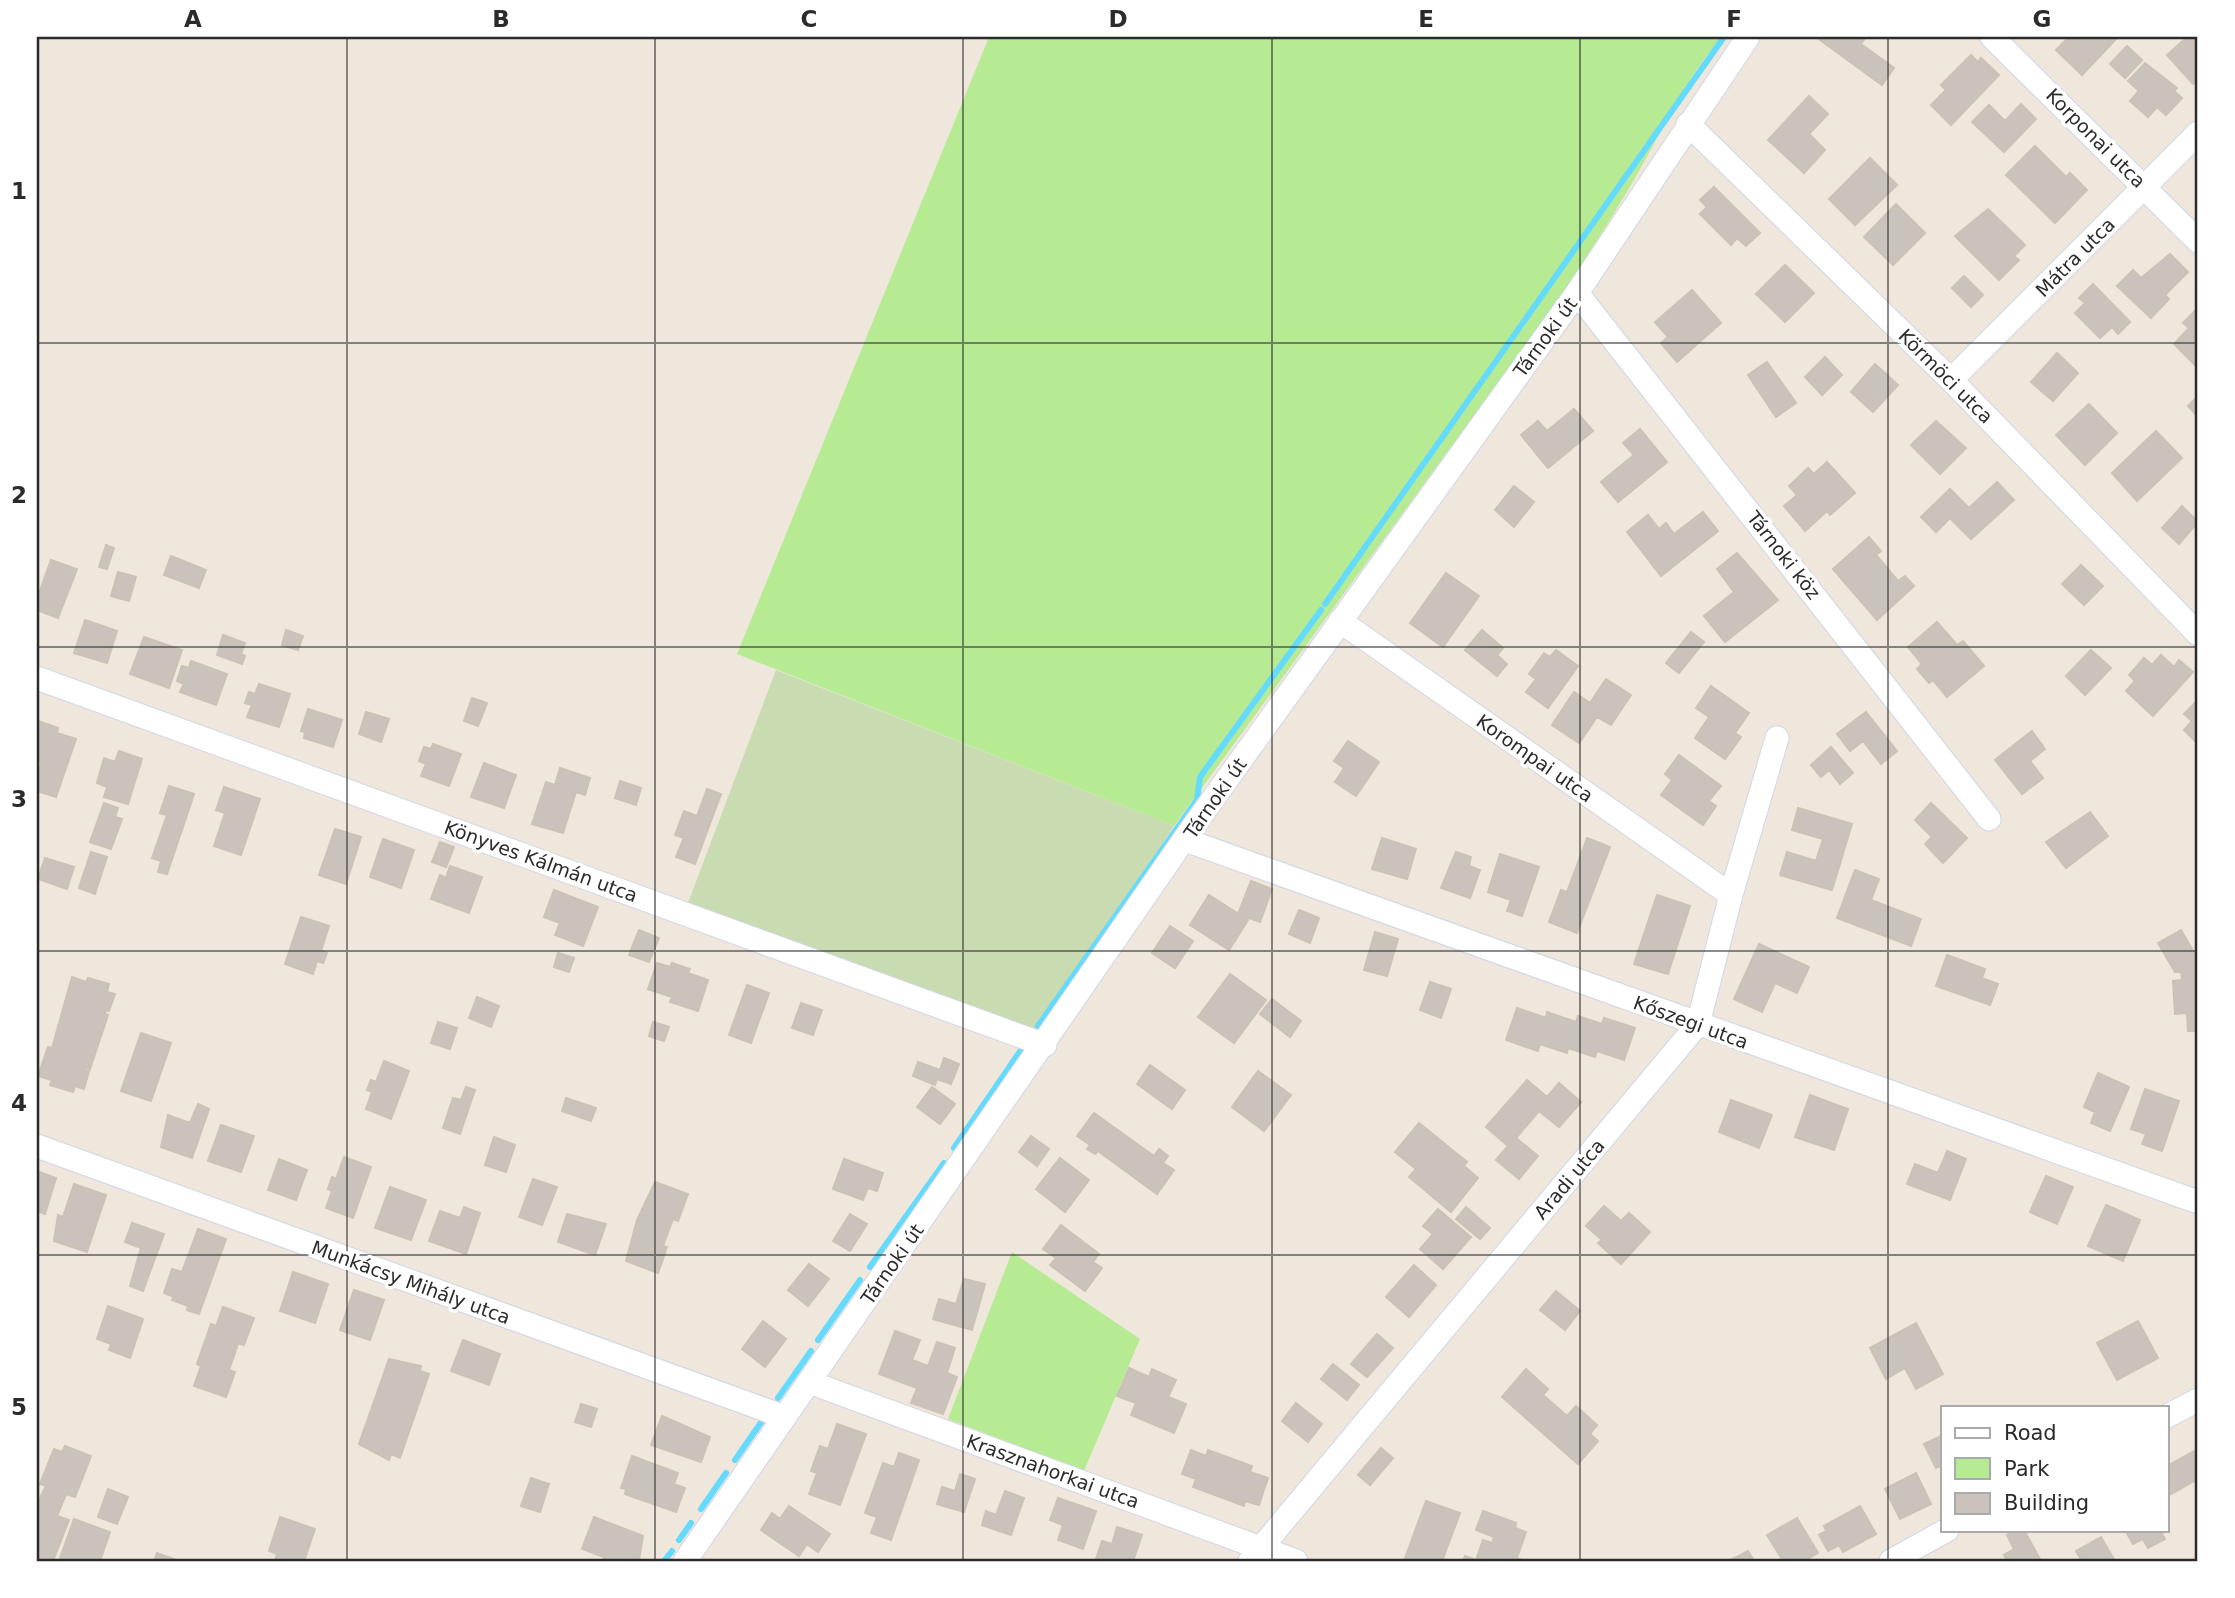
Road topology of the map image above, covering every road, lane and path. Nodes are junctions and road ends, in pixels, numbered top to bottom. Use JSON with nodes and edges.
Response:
{"nodes":[{"id":1,"x":1748,"y":37,"type":"edge"},
{"id":2,"x":1992,"y":37,"type":"edge"},
{"id":3,"x":1688,"y":124,"type":"junction"},
{"id":4,"x":2198,"y":133,"type":"edge"},
{"id":5,"x":2145,"y":187,"type":"junction"},
{"id":6,"x":2198,"y":241,"type":"edge"},
{"id":7,"x":1577,"y":293,"type":"junction"},
{"id":8,"x":1951,"y":380,"type":"junction"},
{"id":9,"x":1340,"y":621,"type":"junction"},
{"id":10,"x":2198,"y":634,"type":"edge"},
{"id":11,"x":37,"y":678,"type":"edge"},
{"id":12,"x":1777,"y":738,"type":"dead end"},
{"id":13,"x":1989,"y":819,"type":"dead end"},
{"id":14,"x":1185,"y":840,"type":"junction"},
{"id":15,"x":1731,"y":895,"type":"junction"},
{"id":16,"x":1698,"y":1024,"type":"junction"},
{"id":17,"x":1045,"y":1045,"type":"junction"},
{"id":18,"x":37,"y":1146,"type":"edge"},
{"id":19,"x":2198,"y":1202,"type":"edge"},
{"id":20,"x":809,"y":1382,"type":"junction"},
{"id":21,"x":2198,"y":1400,"type":"edge"},
{"id":22,"x":2168,"y":1415,"type":"edge"},
{"id":23,"x":785,"y":1417,"type":"junction"},
{"id":24,"x":1943,"y":1532,"type":"edge"},
{"id":25,"x":1256,"y":1555,"type":"edge"},
{"id":26,"x":685,"y":1561,"type":"edge"},
{"id":27,"x":1296,"y":1561,"type":"edge"},
{"id":28,"x":1891,"y":1561,"type":"edge"}],
"edges":[{"from":1,"to":3,"type":"street","name":"Tárnoki út"},
{"from":2,"to":5,"type":"street","name":"Korponai utca"},
{"from":3,"to":7,"type":"street","name":"Tárnoki út"},
{"from":3,"to":8,"type":"street","name":"Körmöci utca"},
{"from":4,"to":5,"type":"street","name":"Mátra utca"},
{"from":5,"to":6,"type":"street","name":"Korponai utca"},
{"from":5,"to":8,"type":"street","name":"Mátra utca"},
{"from":7,"to":9,"type":"street","name":"Tárnoki út"},
{"from":7,"to":13,"type":"street","name":"Tárnoki köz"},
{"from":8,"to":10,"type":"street","name":"Körmöci utca"},
{"from":9,"to":14,"type":"street","name":"Tárnoki út"},
{"from":9,"to":15,"type":"street","name":"Korompai utca"},
{"from":11,"to":17,"type":"street","name":"Könyves Kálmán utca"},
{"from":12,"to":15,"type":"street","name":"Aradi utca"},
{"from":14,"to":16,"type":"street","name":"Kőszegi utca"},
{"from":14,"to":17,"type":"street","name":"Tárnoki út"},
{"from":15,"to":16,"type":"street","name":"Aradi utca"},
{"from":16,"to":19,"type":"street","name":"Kőszegi utca"},
{"from":16,"to":25,"type":"street","name":"Aradi utca"},
{"from":17,"to":20,"type":"street","name":"Tárnoki út"},
{"from":18,"to":23,"type":"street","name":"Munkácsy Mihály utca"},
{"from":20,"to":23,"type":"street","name":"Tárnoki út"},
{"from":20,"to":25,"type":"street","name":"Krasznahorkai utca"},
{"from":21,"to":22,"type":"street"},
{"from":23,"to":26,"type":"street","name":"Tárnoki út"},
{"from":24,"to":28,"type":"street"},
{"from":25,"to":27,"type":"street","name":"Krasznahorkai utca"}]}
